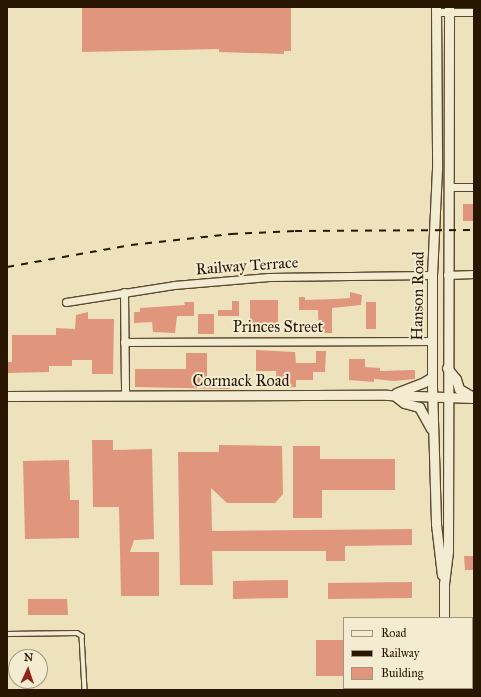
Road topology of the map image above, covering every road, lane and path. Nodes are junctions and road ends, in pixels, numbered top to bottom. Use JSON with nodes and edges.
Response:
{"nodes":[{"id":1,"x":436,"y":9,"type":"edge"},
{"id":2,"x":449,"y":10,"type":"edge"},
{"id":3,"x":474,"y":12,"type":"edge"},
{"id":4,"x":437,"y":169,"type":"junction"},
{"id":5,"x":448,"y":187,"type":"junction"},
{"id":6,"x":474,"y":187,"type":"edge"},
{"id":7,"x":474,"y":274,"type":"edge"},
{"id":8,"x":432,"y":275,"type":"junction"},
{"id":9,"x":447,"y":275,"type":"junction"},
{"id":10,"x":124,"y":292,"type":"junction"},
{"id":11,"x":66,"y":302,"type":"dead end"},
{"id":12,"x":432,"y":341,"type":"junction"},
{"id":13,"x":124,"y":342,"type":"junction"},
{"id":14,"x":447,"y":368,"type":"junction"},
{"id":15,"x":432,"y":377,"type":"junction"},
{"id":16,"x":125,"y":395,"type":"junction"},
{"id":17,"x":7,"y":396,"type":"edge"},
{"id":18,"x":391,"y":396,"type":"junction"},
{"id":19,"x":432,"y":397,"type":"junction"},
{"id":20,"x":448,"y":397,"type":"junction"},
{"id":21,"x":474,"y":398,"type":"edge"},
{"id":22,"x":447,"y":422,"type":"junction"},
{"id":23,"x":433,"y":434,"type":"junction"},
{"id":24,"x":444,"y":584,"type":"junction"},
{"id":25,"x":444,"y":617,"type":"edge"},
{"id":26,"x":7,"y":634,"type":"edge"},
{"id":27,"x":85,"y":690,"type":"edge"}],
"edges":[{"from":1,"to":2,"type":"street"},
{"from":1,"to":4,"type":"main road","name":"Hanson Road"},
{"from":2,"to":3,"type":"street"},
{"from":2,"to":5,"type":"main road","name":"Hanson Road"},
{"from":4,"to":5,"type":"main road"},
{"from":4,"to":8,"type":"main road","name":"Hanson Road"},
{"from":5,"to":6,"type":"street"},
{"from":5,"to":9,"type":"main road","name":"Hanson Road"},
{"from":7,"to":9,"type":"street"},
{"from":8,"to":10,"type":"street","name":"Railway Terrace"},
{"from":8,"to":12,"type":"main road","name":"Hanson Road"},
{"from":9,"to":14,"type":"main road","name":"Hanson Road"},
{"from":10,"to":11,"type":"street","name":"Railway Terrace"},
{"from":10,"to":13,"type":"street"},
{"from":12,"to":13,"type":"street","name":"Princes Street"},
{"from":12,"to":15,"type":"main road","name":"Hanson Road"},
{"from":13,"to":16,"type":"street"},
{"from":14,"to":20,"type":"main road","name":"Hanson Road"},
{"from":14,"to":21,"type":"main road"},
{"from":15,"to":18,"type":"main road"},
{"from":15,"to":19,"type":"main road","name":"Hanson Road"},
{"from":16,"to":17,"type":"main road","name":"Cormack Road"},
{"from":16,"to":18,"type":"main road","name":"Cormack Road"},
{"from":18,"to":19,"type":"main road","name":"Cormack Road"},
{"from":18,"to":23,"type":"main road"},
{"from":19,"to":20,"type":"main road","name":"Cormack Road"},
{"from":19,"to":23,"type":"main road","name":"Hanson Road"},
{"from":20,"to":21,"type":"main road","name":"Cormack Road"},
{"from":20,"to":22,"type":"main road","name":"Hanson Road"},
{"from":21,"to":22,"type":"main road"},
{"from":22,"to":24,"type":"main road","name":"Hanson Road"},
{"from":23,"to":24,"type":"main road","name":"Hanson Road"},
{"from":24,"to":25,"type":"main road","name":"Hanson Road"},
{"from":26,"to":27,"type":"lane"}]}
